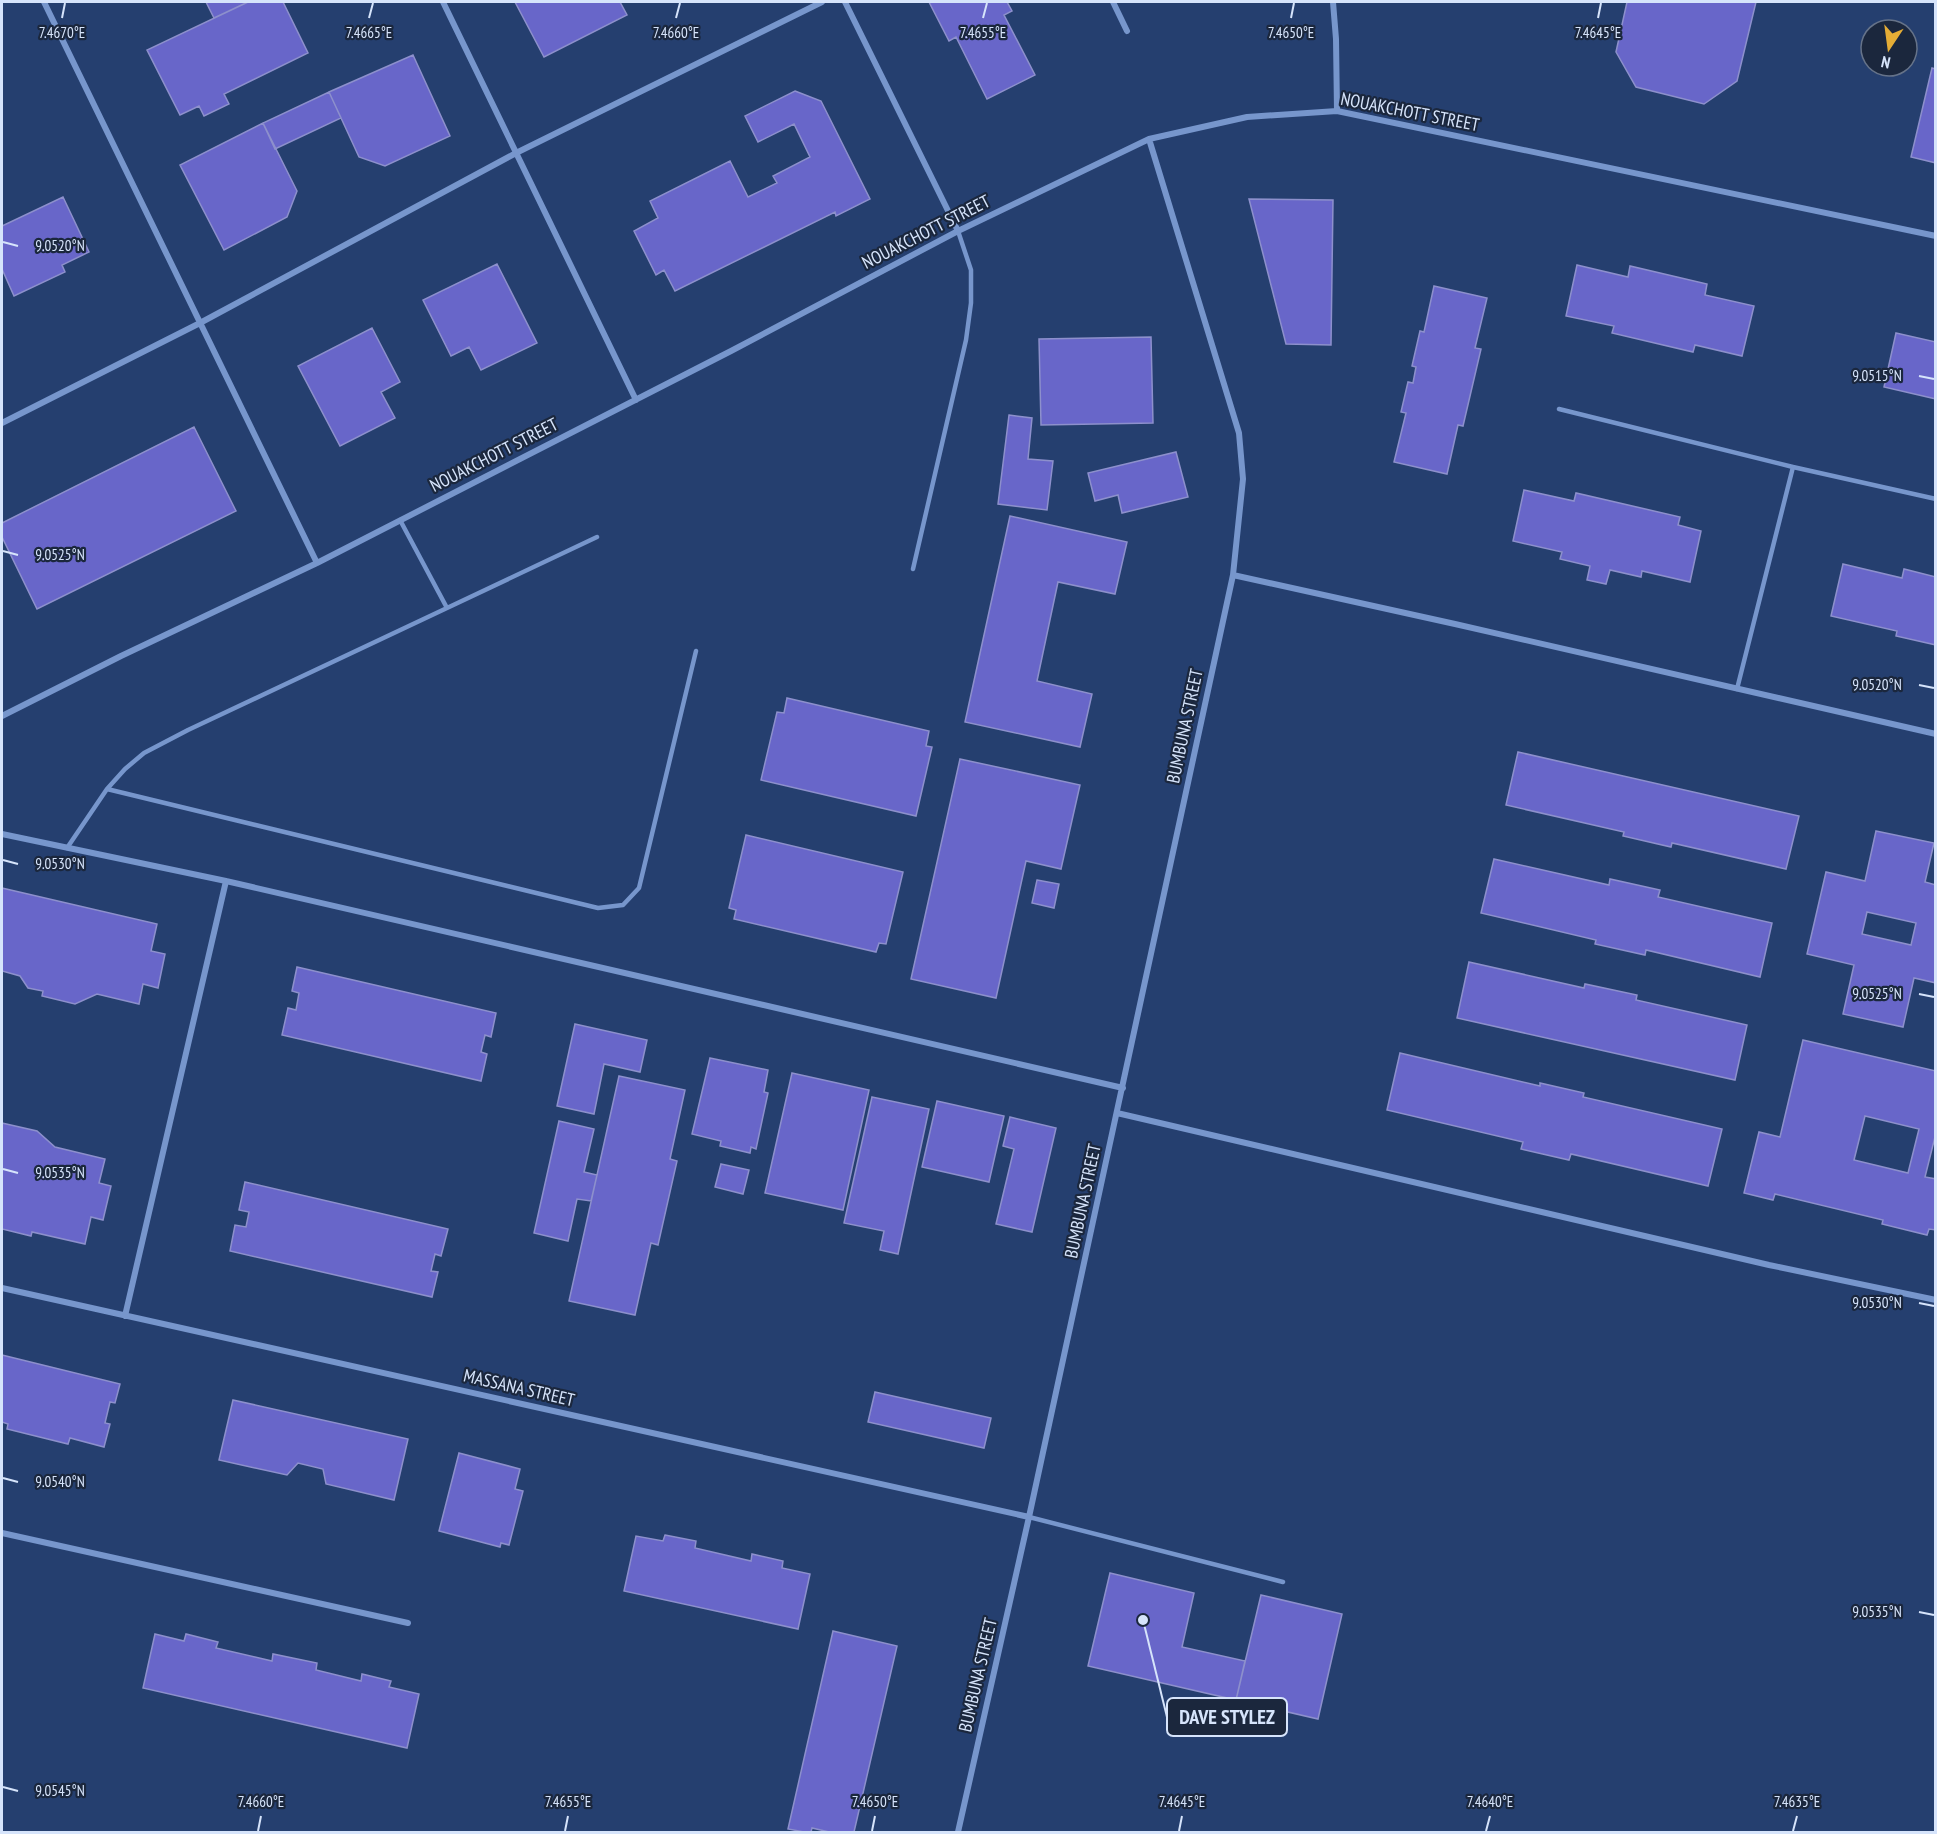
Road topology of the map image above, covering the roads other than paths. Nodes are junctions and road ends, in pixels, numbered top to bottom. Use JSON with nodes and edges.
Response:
{"nodes":[{"id":1,"x":44,"y":2,"type":"edge"},
{"id":2,"x":443,"y":2,"type":"edge"},
{"id":3,"x":822,"y":2,"type":"edge"},
{"id":4,"x":845,"y":2,"type":"edge"},
{"id":5,"x":1113,"y":2,"type":"edge"},
{"id":6,"x":1333,"y":2,"type":"edge"},
{"id":7,"x":1127,"y":31,"type":"dead end"},
{"id":8,"x":1337,"y":111,"type":"junction"},
{"id":9,"x":1149,"y":139,"type":"junction"},
{"id":10,"x":516,"y":153,"type":"junction"},
{"id":11,"x":958,"y":231,"type":"junction"},
{"id":12,"x":1935,"y":236,"type":"edge"},
{"id":13,"x":200,"y":323,"type":"junction"},
{"id":14,"x":636,"y":400,"type":"junction"},
{"id":15,"x":1559,"y":410,"type":"dead end"},
{"id":16,"x":2,"y":423,"type":"edge"},
{"id":17,"x":1793,"y":467,"type":"junction"},
{"id":18,"x":1935,"y":499,"type":"edge"},
{"id":19,"x":400,"y":520,"type":"junction"},
{"id":20,"x":597,"y":537,"type":"dead end"},
{"id":21,"x":316,"y":563,"type":"junction"},
{"id":22,"x":913,"y":569,"type":"dead end"},
{"id":23,"x":1233,"y":575,"type":"junction"},
{"id":24,"x":447,"y":608,"type":"junction"},
{"id":25,"x":696,"y":651,"type":"dead end"},
{"id":26,"x":1737,"y":689,"type":"junction"},
{"id":27,"x":2,"y":717,"type":"edge"},
{"id":28,"x":1935,"y":734,"type":"edge"},
{"id":29,"x":107,"y":789,"type":"junction"},
{"id":30,"x":2,"y":834,"type":"edge"},
{"id":31,"x":67,"y":848,"type":"junction"},
{"id":32,"x":226,"y":881,"type":"junction"},
{"id":33,"x":1123,"y":1088,"type":"junction"},
{"id":34,"x":1118,"y":1113,"type":"junction"},
{"id":35,"x":2,"y":1288,"type":"edge"},
{"id":36,"x":1935,"y":1300,"type":"edge"},
{"id":37,"x":125,"y":1316,"type":"junction"},
{"id":38,"x":1029,"y":1517,"type":"junction"},
{"id":39,"x":2,"y":1533,"type":"edge"},
{"id":40,"x":1283,"y":1582,"type":"dead end"},
{"id":41,"x":408,"y":1623,"type":"dead end"},
{"id":42,"x":958,"y":1833,"type":"edge"}],
"edges":[{"from":1,"to":13,"type":"street"},
{"from":2,"to":10,"type":"street"},
{"from":3,"to":10,"type":"street"},
{"from":4,"to":11,"type":"street"},
{"from":5,"to":7,"type":"street"},
{"from":6,"to":8,"type":"street"},
{"from":8,"to":9,"type":"street","name":"NOUAKCHOTT STREET"},
{"from":8,"to":12,"type":"street","name":"NOUAKCHOTT STREET"},
{"from":9,"to":11,"type":"street","name":"NOUAKCHOTT STREET"},
{"from":9,"to":23,"type":"street","name":"BUMBUNA STREET"},
{"from":10,"to":13,"type":"street"},
{"from":10,"to":14,"type":"street"},
{"from":11,"to":14,"type":"street","name":"NOUAKCHOTT STREET"},
{"from":11,"to":22,"type":"lane"},
{"from":13,"to":16,"type":"street"},
{"from":13,"to":21,"type":"street"},
{"from":14,"to":19,"type":"street","name":"NOUAKCHOTT STREET"},
{"from":15,"to":17,"type":"lane"},
{"from":17,"to":18,"type":"lane"},
{"from":17,"to":26,"type":"lane"},
{"from":19,"to":21,"type":"street","name":"NOUAKCHOTT STREET"},
{"from":19,"to":24,"type":"lane"},
{"from":20,"to":24,"type":"lane"},
{"from":21,"to":27,"type":"street","name":"NOUAKCHOTT STREET"},
{"from":23,"to":26,"type":"street"},
{"from":23,"to":33,"type":"street","name":"BUMBUNA STREET"},
{"from":24,"to":29,"type":"lane"},
{"from":25,"to":29,"type":"lane"},
{"from":26,"to":28,"type":"street"},
{"from":29,"to":31,"type":"lane"},
{"from":30,"to":31,"type":"street"},
{"from":31,"to":32,"type":"street"},
{"from":32,"to":33,"type":"street"},
{"from":32,"to":37,"type":"street"},
{"from":33,"to":34,"type":"street","name":"BUMBUNA STREET"},
{"from":34,"to":36,"type":"street"},
{"from":34,"to":38,"type":"street","name":"BUMBUNA STREET"},
{"from":35,"to":37,"type":"street","name":"MASSANA STREET"},
{"from":37,"to":38,"type":"street","name":"MASSANA STREET"},
{"from":38,"to":40,"type":"lane"},
{"from":38,"to":42,"type":"street","name":"BUMBUNA STREET"},
{"from":39,"to":41,"type":"street"}]}
